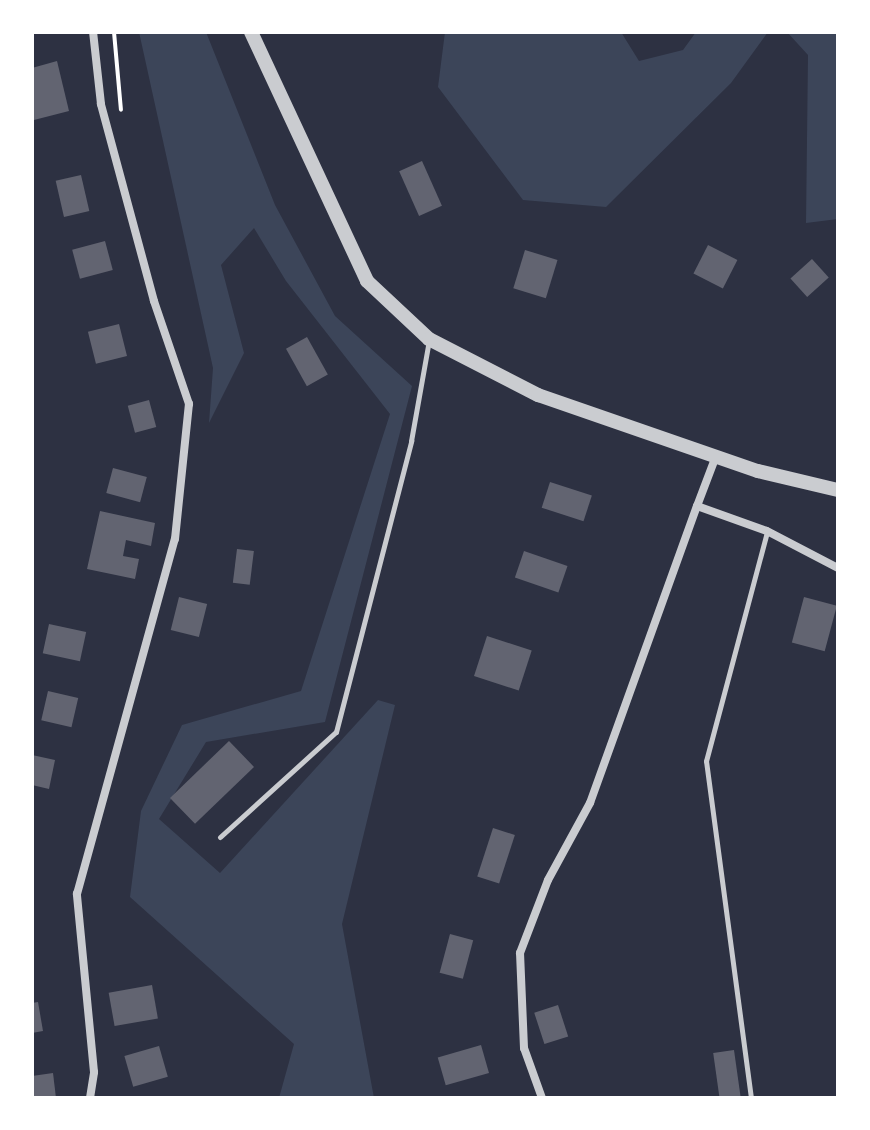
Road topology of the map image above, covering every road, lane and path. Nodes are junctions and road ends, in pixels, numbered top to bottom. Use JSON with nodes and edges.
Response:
{"nodes":[{"id":1,"x":93,"y":32,"type":"edge"},
{"id":2,"x":114,"y":32,"type":"edge"},
{"id":3,"x":251,"y":32,"type":"edge"},
{"id":4,"x":122,"y":114,"type":"dead end"},
{"id":5,"x":429,"y":339,"type":"junction"},
{"id":6,"x":716,"y":455,"type":"junction"},
{"id":7,"x":838,"y":490,"type":"edge"},
{"id":8,"x":697,"y":506,"type":"junction"},
{"id":9,"x":767,"y":531,"type":"junction"},
{"id":10,"x":838,"y":568,"type":"edge"},
{"id":11,"x":220,"y":837,"type":"dead end"},
{"id":12,"x":90,"y":1098,"type":"edge"},
{"id":13,"x":542,"y":1098,"type":"edge"},
{"id":14,"x":751,"y":1098,"type":"edge"}],
"edges":[{"from":1,"to":12,"type":"street"},
{"from":2,"to":4,"type":"path"},
{"from":3,"to":5,"type":"street"},
{"from":5,"to":6,"type":"street"},
{"from":5,"to":11,"type":"lane"},
{"from":6,"to":7,"type":"street"},
{"from":6,"to":8,"type":"street"},
{"from":8,"to":9,"type":"street"},
{"from":8,"to":13,"type":"street"},
{"from":9,"to":10,"type":"street"},
{"from":9,"to":14,"type":"lane"}]}
